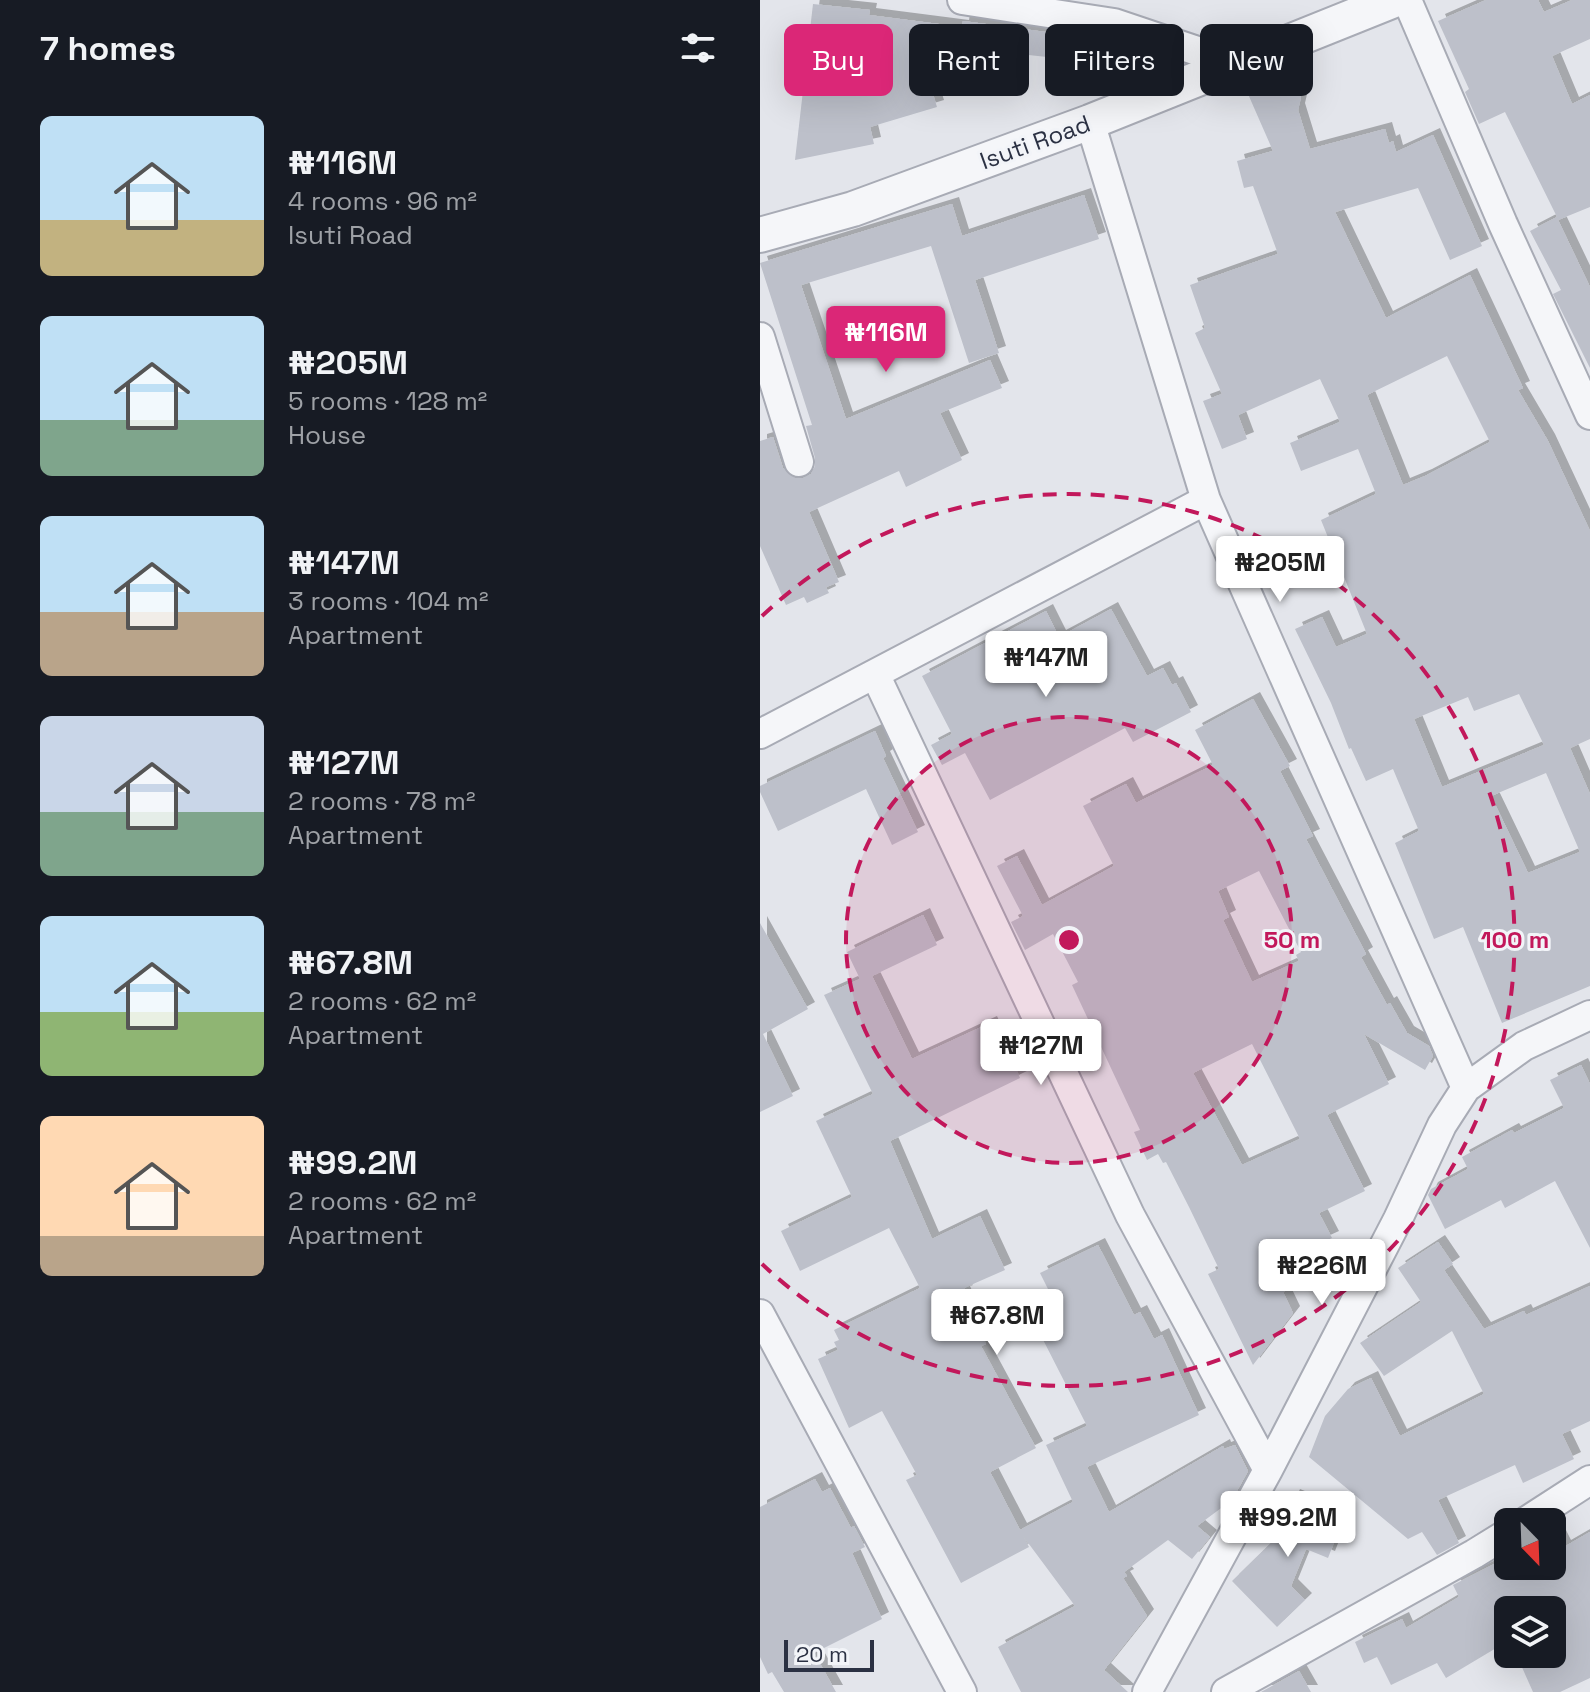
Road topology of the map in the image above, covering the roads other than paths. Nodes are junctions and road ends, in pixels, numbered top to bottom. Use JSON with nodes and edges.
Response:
{"nodes":[{"id":1,"x":962,"y":0,"type":"edge"},
{"id":2,"x":1388,"y":2,"type":"edge"},
{"id":3,"x":1313,"y":32,"type":"edge"},
{"id":4,"x":1200,"y":52,"type":"edge"},
{"id":5,"x":1200,"y":77,"type":"edge"},
{"id":6,"x":1090,"y":122,"type":"junction"},
{"id":7,"x":760,"y":235,"type":"edge"},
{"id":8,"x":760,"y":337,"type":"edge"},
{"id":9,"x":1590,"y":415,"type":"edge"},
{"id":10,"x":799,"y":462,"type":"dead end"},
{"id":11,"x":1206,"y":500,"type":"junction"},
{"id":12,"x":875,"y":674,"type":"junction"},
{"id":13,"x":760,"y":734,"type":"edge"},
{"id":14,"x":1590,"y":1015,"type":"edge"},
{"id":15,"x":1466,"y":1088,"type":"junction"},
{"id":16,"x":760,"y":1314,"type":"edge"},
{"id":17,"x":1268,"y":1470,"type":"junction"},
{"id":18,"x":1590,"y":1480,"type":"edge"},
{"id":19,"x":1547,"y":1508,"type":"edge"},
{"id":20,"x":1494,"y":1542,"type":"edge"},
{"id":21,"x":962,"y":1692,"type":"edge"},
{"id":22,"x":1147,"y":1692,"type":"edge"},
{"id":23,"x":1226,"y":1692,"type":"edge"}],
"edges":[{"from":1,"to":4,"type":"street"},
{"from":2,"to":3,"type":"street","name":"Isuti Road"},
{"from":2,"to":9,"type":"street"},
{"from":5,"to":6,"type":"street","name":"Isuti Road"},
{"from":6,"to":7,"type":"street","name":"Isuti Road"},
{"from":6,"to":11,"type":"street"},
{"from":8,"to":10,"type":"street"},
{"from":11,"to":12,"type":"street"},
{"from":11,"to":15,"type":"street"},
{"from":12,"to":13,"type":"street"},
{"from":12,"to":17,"type":"street"},
{"from":14,"to":15,"type":"street"},
{"from":15,"to":17,"type":"street"},
{"from":16,"to":21,"type":"street"},
{"from":17,"to":22,"type":"street"},
{"from":18,"to":19,"type":"street"},
{"from":20,"to":23,"type":"street"}]}
